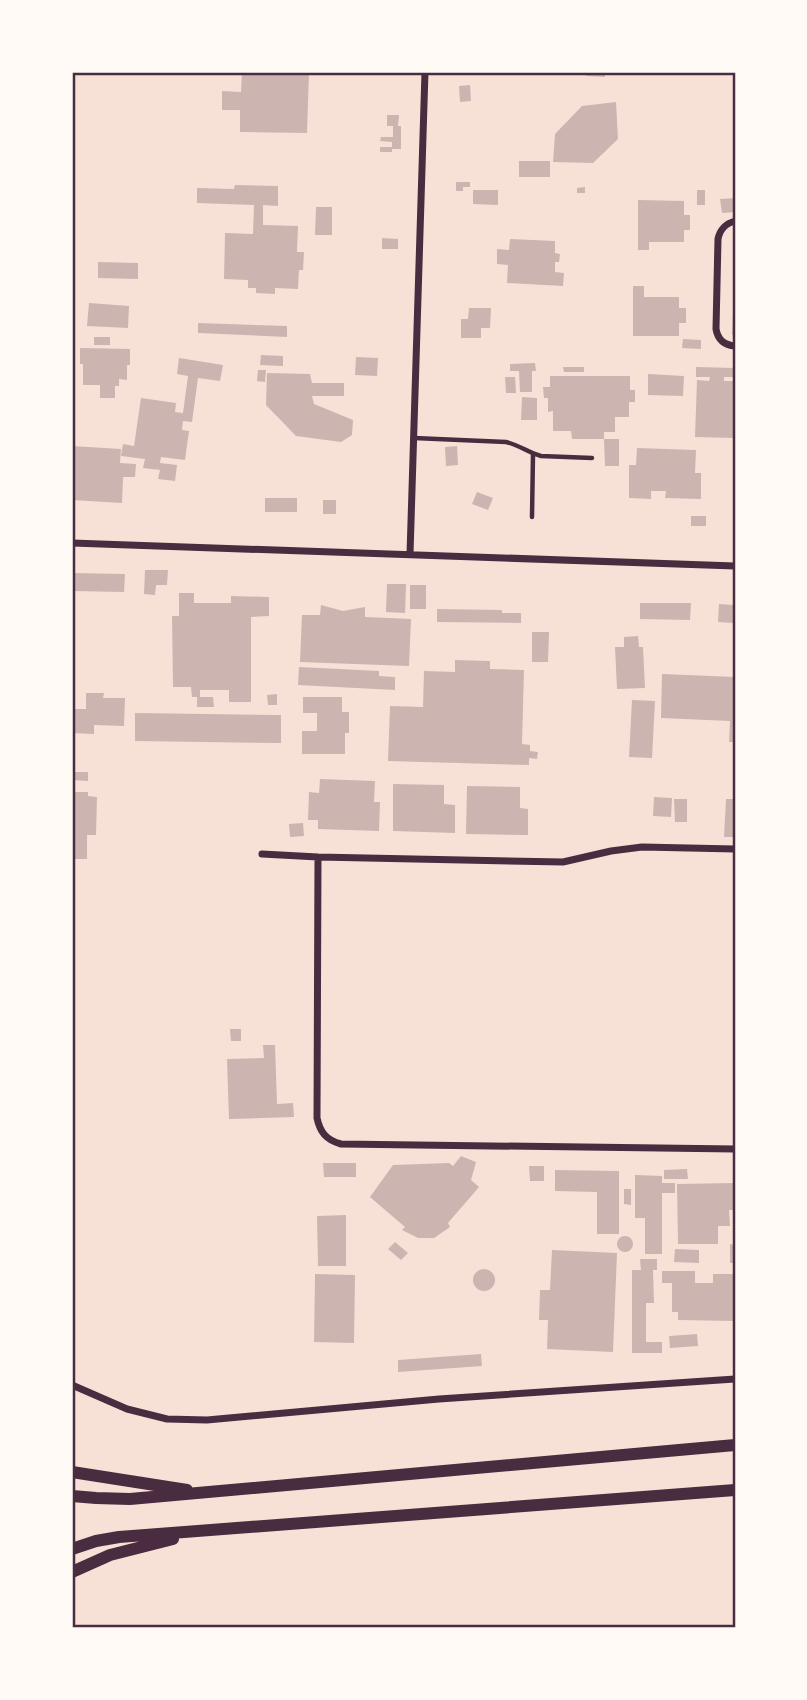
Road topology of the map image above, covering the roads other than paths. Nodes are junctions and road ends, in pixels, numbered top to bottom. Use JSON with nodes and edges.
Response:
{"nodes":[{"id":1,"x":425,"y":72,"type":"edge"},
{"id":2,"x":735,"y":222,"type":"edge"},
{"id":3,"x":735,"y":345,"type":"edge"},
{"id":4,"x":414,"y":438,"type":"junction"},
{"id":5,"x":533,"y":454,"type":"junction"},
{"id":6,"x":592,"y":458,"type":"dead end"},
{"id":7,"x":532,"y":517,"type":"dead end"},
{"id":8,"x":72,"y":543,"type":"edge"},
{"id":9,"x":410,"y":554,"type":"junction"},
{"id":10,"x":735,"y":566,"type":"edge"},
{"id":11,"x":735,"y":849,"type":"edge"},
{"id":12,"x":262,"y":854,"type":"dead end"},
{"id":13,"x":318,"y":857,"type":"junction"},
{"id":14,"x":735,"y":1149,"type":"edge"},
{"id":15,"x":735,"y":1378,"type":"edge"},
{"id":16,"x":72,"y":1385,"type":"edge"},
{"id":17,"x":735,"y":1445,"type":"edge"},
{"id":18,"x":72,"y":1472,"type":"edge"},
{"id":19,"x":735,"y":1490,"type":"edge"},
{"id":20,"x":204,"y":1493,"type":"junction"},
{"id":21,"x":72,"y":1496,"type":"edge"},
{"id":22,"x":201,"y":1531,"type":"junction"},
{"id":23,"x":72,"y":1549,"type":"edge"},
{"id":24,"x":72,"y":1572,"type":"edge"}],
"edges":[{"from":1,"to":4,"type":"street"},
{"from":2,"to":3,"type":"street"},
{"from":4,"to":5,"type":"lane"},
{"from":4,"to":9,"type":"street"},
{"from":5,"to":6,"type":"lane"},
{"from":5,"to":7,"type":"lane"},
{"from":8,"to":9,"type":"street"},
{"from":9,"to":10,"type":"street"},
{"from":11,"to":13,"type":"street"},
{"from":12,"to":13,"type":"street"},
{"from":13,"to":14,"type":"street"},
{"from":15,"to":16,"type":"street"},
{"from":17,"to":20,"type":"main road"},
{"from":18,"to":20,"type":"main road"},
{"from":19,"to":22,"type":"main road"},
{"from":20,"to":21,"type":"main road"},
{"from":22,"to":23,"type":"main road"},
{"from":22,"to":24,"type":"main road"}]}
